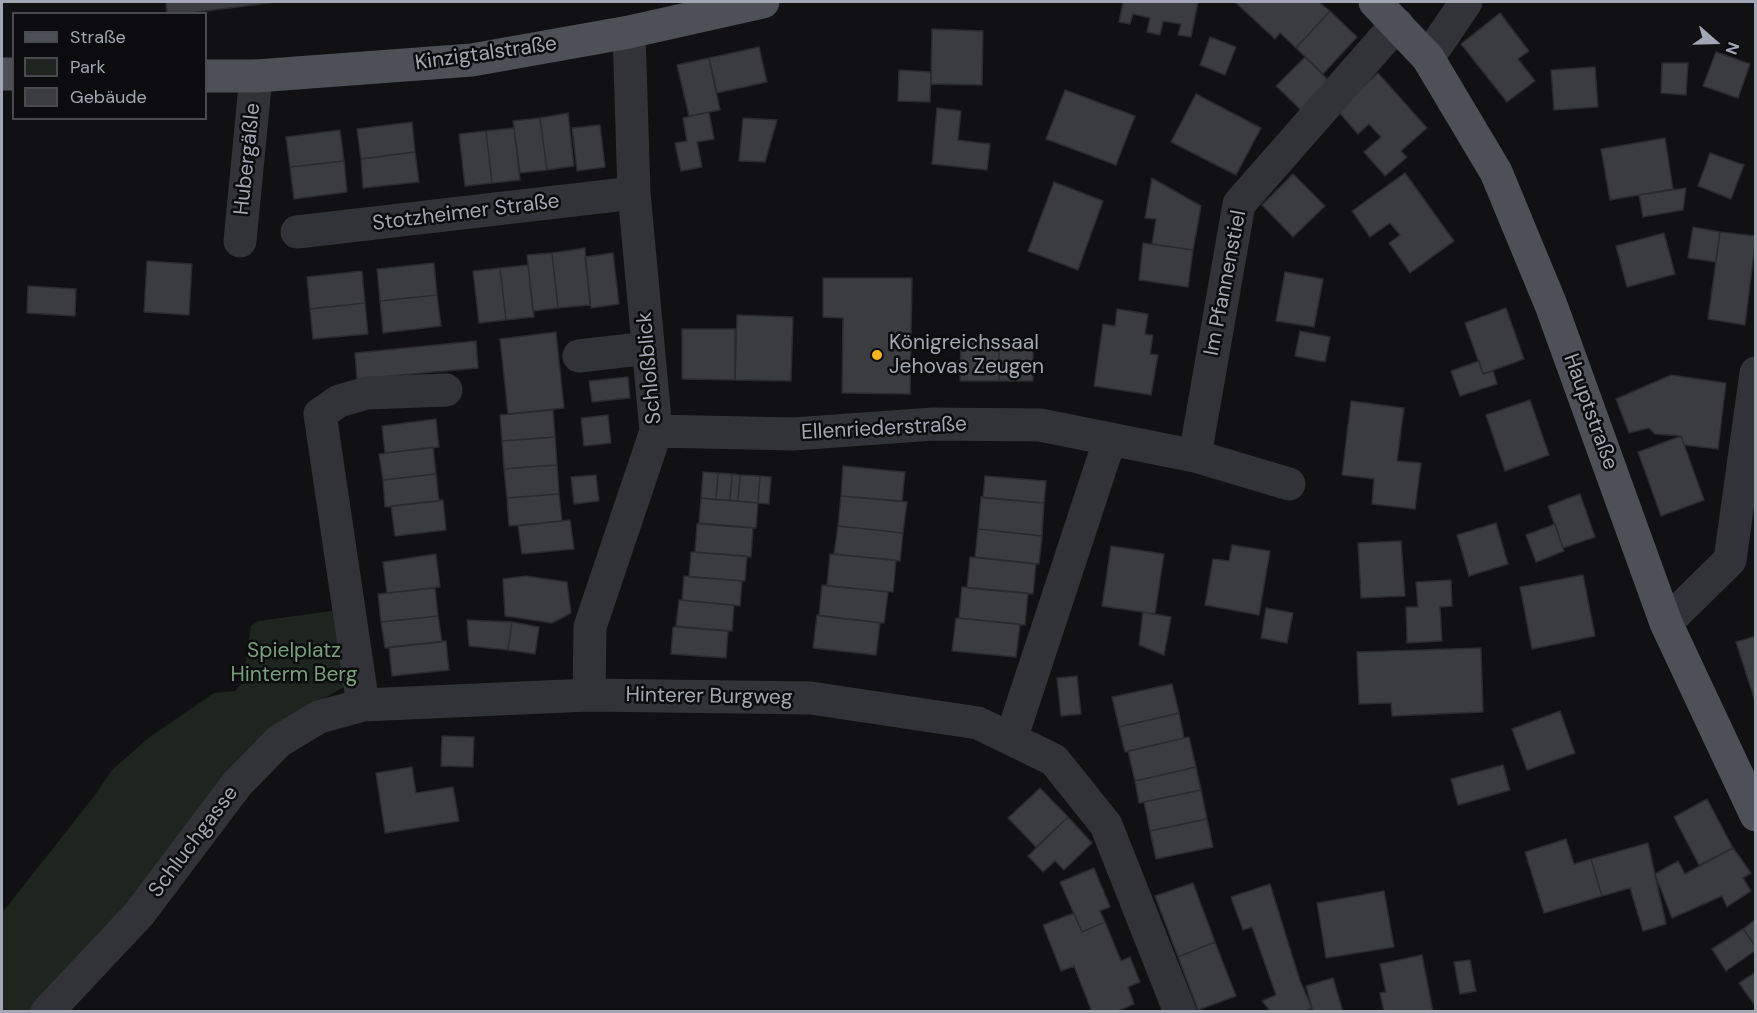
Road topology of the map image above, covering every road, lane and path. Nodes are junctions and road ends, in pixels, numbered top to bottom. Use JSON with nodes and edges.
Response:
{"nodes":[{"id":1,"x":763,"y":2,"type":"edge"},
{"id":2,"x":1466,"y":2,"type":"edge"},
{"id":3,"x":1387,"y":13,"type":"edge"},
{"id":4,"x":629,"y":32,"type":"junction"},
{"id":5,"x":1428,"y":58,"type":"junction"},
{"id":6,"x":207,"y":76,"type":"edge"},
{"id":7,"x":256,"y":76,"type":"junction"},
{"id":8,"x":634,"y":193,"type":"junction"},
{"id":9,"x":297,"y":232,"type":"dead end"},
{"id":10,"x":240,"y":241,"type":"dead end"},
{"id":11,"x":648,"y":348,"type":"junction"},
{"id":12,"x":579,"y":356,"type":"dead end"},
{"id":13,"x":1755,"y":373,"type":"edge"},
{"id":14,"x":446,"y":390,"type":"dead end"},
{"id":15,"x":656,"y":431,"type":"junction"},
{"id":16,"x":1110,"y":439,"type":"junction"},
{"id":17,"x":1195,"y":456,"type":"junction"},
{"id":18,"x":1289,"y":484,"type":"dead end"},
{"id":19,"x":1743,"y":563,"type":"edge"},
{"id":20,"x":1666,"y":623,"type":"junction"},
{"id":21,"x":590,"y":695,"type":"junction"},
{"id":22,"x":363,"y":705,"type":"junction"},
{"id":23,"x":1011,"y":739,"type":"junction"},
{"id":24,"x":1755,"y":815,"type":"edge"},
{"id":25,"x":47,"y":1011,"type":"edge"},
{"id":26,"x":1180,"y":1011,"type":"edge"}],
"edges":[{"from":1,"to":4,"type":"main road","name":"Kinzigtalstraße"},
{"from":2,"to":5,"type":"street"},
{"from":3,"to":5,"type":"main road","name":"Hauptstraße"},
{"from":3,"to":17,"type":"street","name":"Im Pfannenstiel"},
{"from":4,"to":7,"type":"main road","name":"Kinzigtalstraße"},
{"from":4,"to":8,"type":"street","name":"Schloßblick"},
{"from":5,"to":20,"type":"main road","name":"Hauptstraße"},
{"from":6,"to":7,"type":"main road","name":"Kinzigtalstraße"},
{"from":7,"to":10,"type":"street","name":"Hubergäßle"},
{"from":8,"to":9,"type":"street","name":"Stotzheimer Straße"},
{"from":8,"to":11,"type":"street","name":"Schloßblick"},
{"from":11,"to":12,"type":"street"},
{"from":11,"to":15,"type":"street","name":"Schloßblick"},
{"from":13,"to":19,"type":"street"},
{"from":14,"to":22,"type":"street"},
{"from":15,"to":16,"type":"street","name":"Ellenriederstraße"},
{"from":15,"to":21,"type":"street","name":"Schloßblick"},
{"from":16,"to":17,"type":"street","name":"Ellenriederstraße"},
{"from":16,"to":23,"type":"street"},
{"from":17,"to":18,"type":"street","name":"Ellenriederstraße"},
{"from":19,"to":20,"type":"street"},
{"from":20,"to":24,"type":"main road","name":"Hauptstraße"},
{"from":21,"to":22,"type":"street","name":"Hinterer Burgweg"},
{"from":21,"to":23,"type":"street","name":"Hinterer Burgweg"},
{"from":22,"to":25,"type":"street","name":"Schluchgasse"},
{"from":23,"to":26,"type":"street","name":"Hinterer Burgweg"}]}
